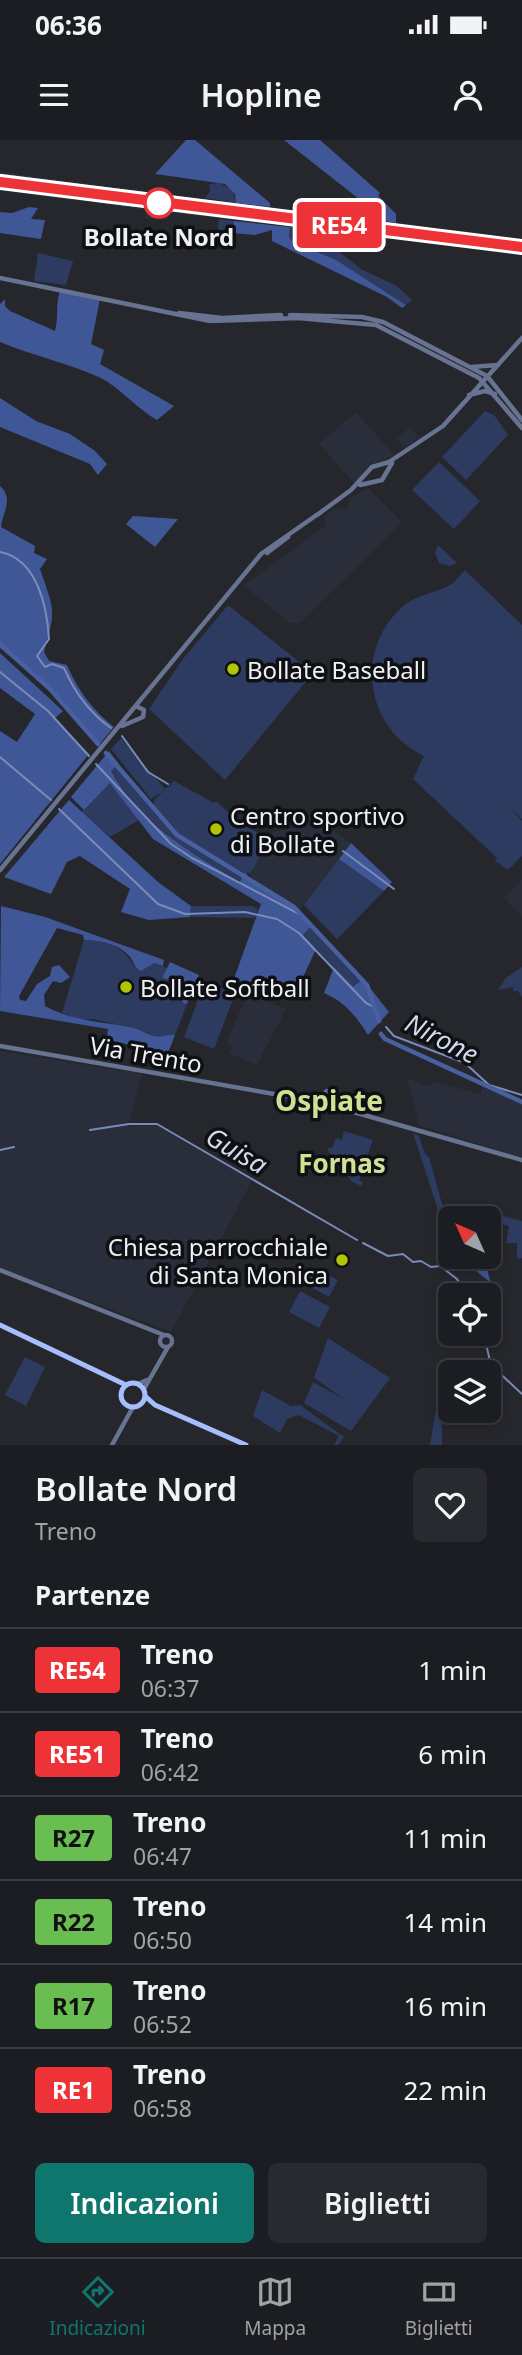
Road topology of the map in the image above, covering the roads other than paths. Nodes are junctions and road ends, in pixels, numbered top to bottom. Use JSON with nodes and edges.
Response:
{"nodes":[{"id":1,"x":0,"y":278,"type":"edge"},
{"id":2,"x":178,"y":313,"type":"junction"},
{"id":3,"x":522,"y":338,"type":"edge"},
{"id":4,"x":498,"y":365,"type":"junction"},
{"id":5,"x":468,"y":367,"type":"junction"},
{"id":6,"x":484,"y":378,"type":"junction"},
{"id":7,"x":496,"y":395,"type":"junction"},
{"id":8,"x":469,"y":396,"type":"junction"},
{"id":9,"x":522,"y":420,"type":"edge"},
{"id":10,"x":522,"y":428,"type":"edge"},
{"id":11,"x":403,"y":453,"type":"junction"},
{"id":12,"x":380,"y":466,"type":"junction"},
{"id":13,"x":384,"y":471,"type":"junction"},
{"id":14,"x":369,"y":474,"type":"junction"},
{"id":15,"x":375,"y":481,"type":"junction"},
{"id":16,"x":351,"y":490,"type":"junction"},
{"id":17,"x":150,"y":688,"type":"junction"},
{"id":18,"x":135,"y":706,"type":"junction"},
{"id":19,"x":143,"y":709,"type":"junction"},
{"id":20,"x":130,"y":713,"type":"junction"},
{"id":21,"x":136,"y":720,"type":"junction"},
{"id":22,"x":119,"y":727,"type":"junction"},
{"id":23,"x":0,"y":870,"type":"edge"},
{"id":24,"x":0,"y":1046,"type":"edge"},
{"id":25,"x":322,"y":1098,"type":"junction"},
{"id":26,"x":331,"y":1100,"type":"junction"},
{"id":27,"x":522,"y":1160,"type":"edge"},
{"id":28,"x":0,"y":1270,"type":"edge"},
{"id":29,"x":0,"y":1325,"type":"edge"},
{"id":30,"x":150,"y":1328,"type":"junction"},
{"id":31,"x":164,"y":1335,"type":"junction"},
{"id":32,"x":160,"y":1342,"type":"junction"},
{"id":33,"x":168,"y":1347,"type":"junction"},
{"id":34,"x":158,"y":1364,"type":"junction"},
{"id":35,"x":148,"y":1380,"type":"junction"},
{"id":36,"x":114,"y":1381,"type":"junction"},
{"id":37,"x":138,"y":1384,"type":"junction"},
{"id":38,"x":126,"y":1385,"type":"junction"},
{"id":39,"x":144,"y":1389,"type":"junction"},
{"id":40,"x":121,"y":1392,"type":"junction"},
{"id":41,"x":145,"y":1396,"type":"junction"},
{"id":42,"x":125,"y":1404,"type":"junction"},
{"id":43,"x":141,"y":1405,"type":"junction"},
{"id":44,"x":155,"y":1405,"type":"junction"},
{"id":45,"x":133,"y":1407,"type":"junction"},
{"id":46,"x":127,"y":1418,"type":"junction"},
{"id":47,"x":112,"y":1445,"type":"edge"},
{"id":48,"x":246,"y":1445,"type":"edge"}],
"edges":[{"from":1,"to":2,"type":"street"},
{"from":2,"to":5,"type":"street"},
{"from":2,"to":6,"type":"street"},
{"from":3,"to":4,"type":"street"},
{"from":4,"to":5,"type":"street"},
{"from":4,"to":6,"type":"street"},
{"from":5,"to":6,"type":"street"},
{"from":6,"to":7,"type":"street"},
{"from":6,"to":8,"type":"street"},
{"from":6,"to":9,"type":"street"},
{"from":7,"to":8,"type":"street"},
{"from":7,"to":10,"type":"street"},
{"from":8,"to":11,"type":"street"},
{"from":11,"to":12,"type":"street"},
{"from":11,"to":13,"type":"street"},
{"from":12,"to":13,"type":"street"},
{"from":12,"to":14,"type":"street"},
{"from":13,"to":15,"type":"street"},
{"from":14,"to":15,"type":"street"},
{"from":14,"to":16,"type":"street"},
{"from":15,"to":16,"type":"street"},
{"from":16,"to":17,"type":"street"},
{"from":17,"to":18,"type":"street"},
{"from":17,"to":19,"type":"street"},
{"from":18,"to":19,"type":"street"},
{"from":18,"to":20,"type":"street"},
{"from":19,"to":21,"type":"street"},
{"from":20,"to":21,"type":"street"},
{"from":20,"to":22,"type":"street"},
{"from":21,"to":22,"type":"street"},
{"from":22,"to":23,"type":"street"},
{"from":24,"to":25,"type":"street","name":"Via Trento"},
{"from":25,"to":26,"type":"street"},
{"from":25,"to":26,"type":"street"},
{"from":26,"to":27,"type":"street"},
{"from":28,"to":30,"type":"street"},
{"from":29,"to":36,"type":"main road"},
{"from":30,"to":31,"type":"street"},
{"from":30,"to":32,"type":"street"},
{"from":31,"to":32,"type":"street"},
{"from":31,"to":33,"type":"street"},
{"from":32,"to":33,"type":"street"},
{"from":32,"to":34,"type":"street"},
{"from":33,"to":34,"type":"street"},
{"from":34,"to":35,"type":"street"},
{"from":35,"to":37,"type":"street"},
{"from":35,"to":39,"type":"street"},
{"from":36,"to":38,"type":"main road"},
{"from":36,"to":40,"type":"main road"},
{"from":37,"to":38,"type":"main road"},
{"from":37,"to":39,"type":"main road"},
{"from":38,"to":40,"type":"main road"},
{"from":39,"to":41,"type":"main road"},
{"from":40,"to":42,"type":"main road"},
{"from":41,"to":43,"type":"main road"},
{"from":41,"to":44,"type":"main road"},
{"from":42,"to":45,"type":"main road"},
{"from":42,"to":46,"type":"street"},
{"from":43,"to":44,"type":"main road"},
{"from":43,"to":45,"type":"main road"},
{"from":44,"to":48,"type":"main road"},
{"from":45,"to":46,"type":"street"},
{"from":46,"to":47,"type":"street"}]}
